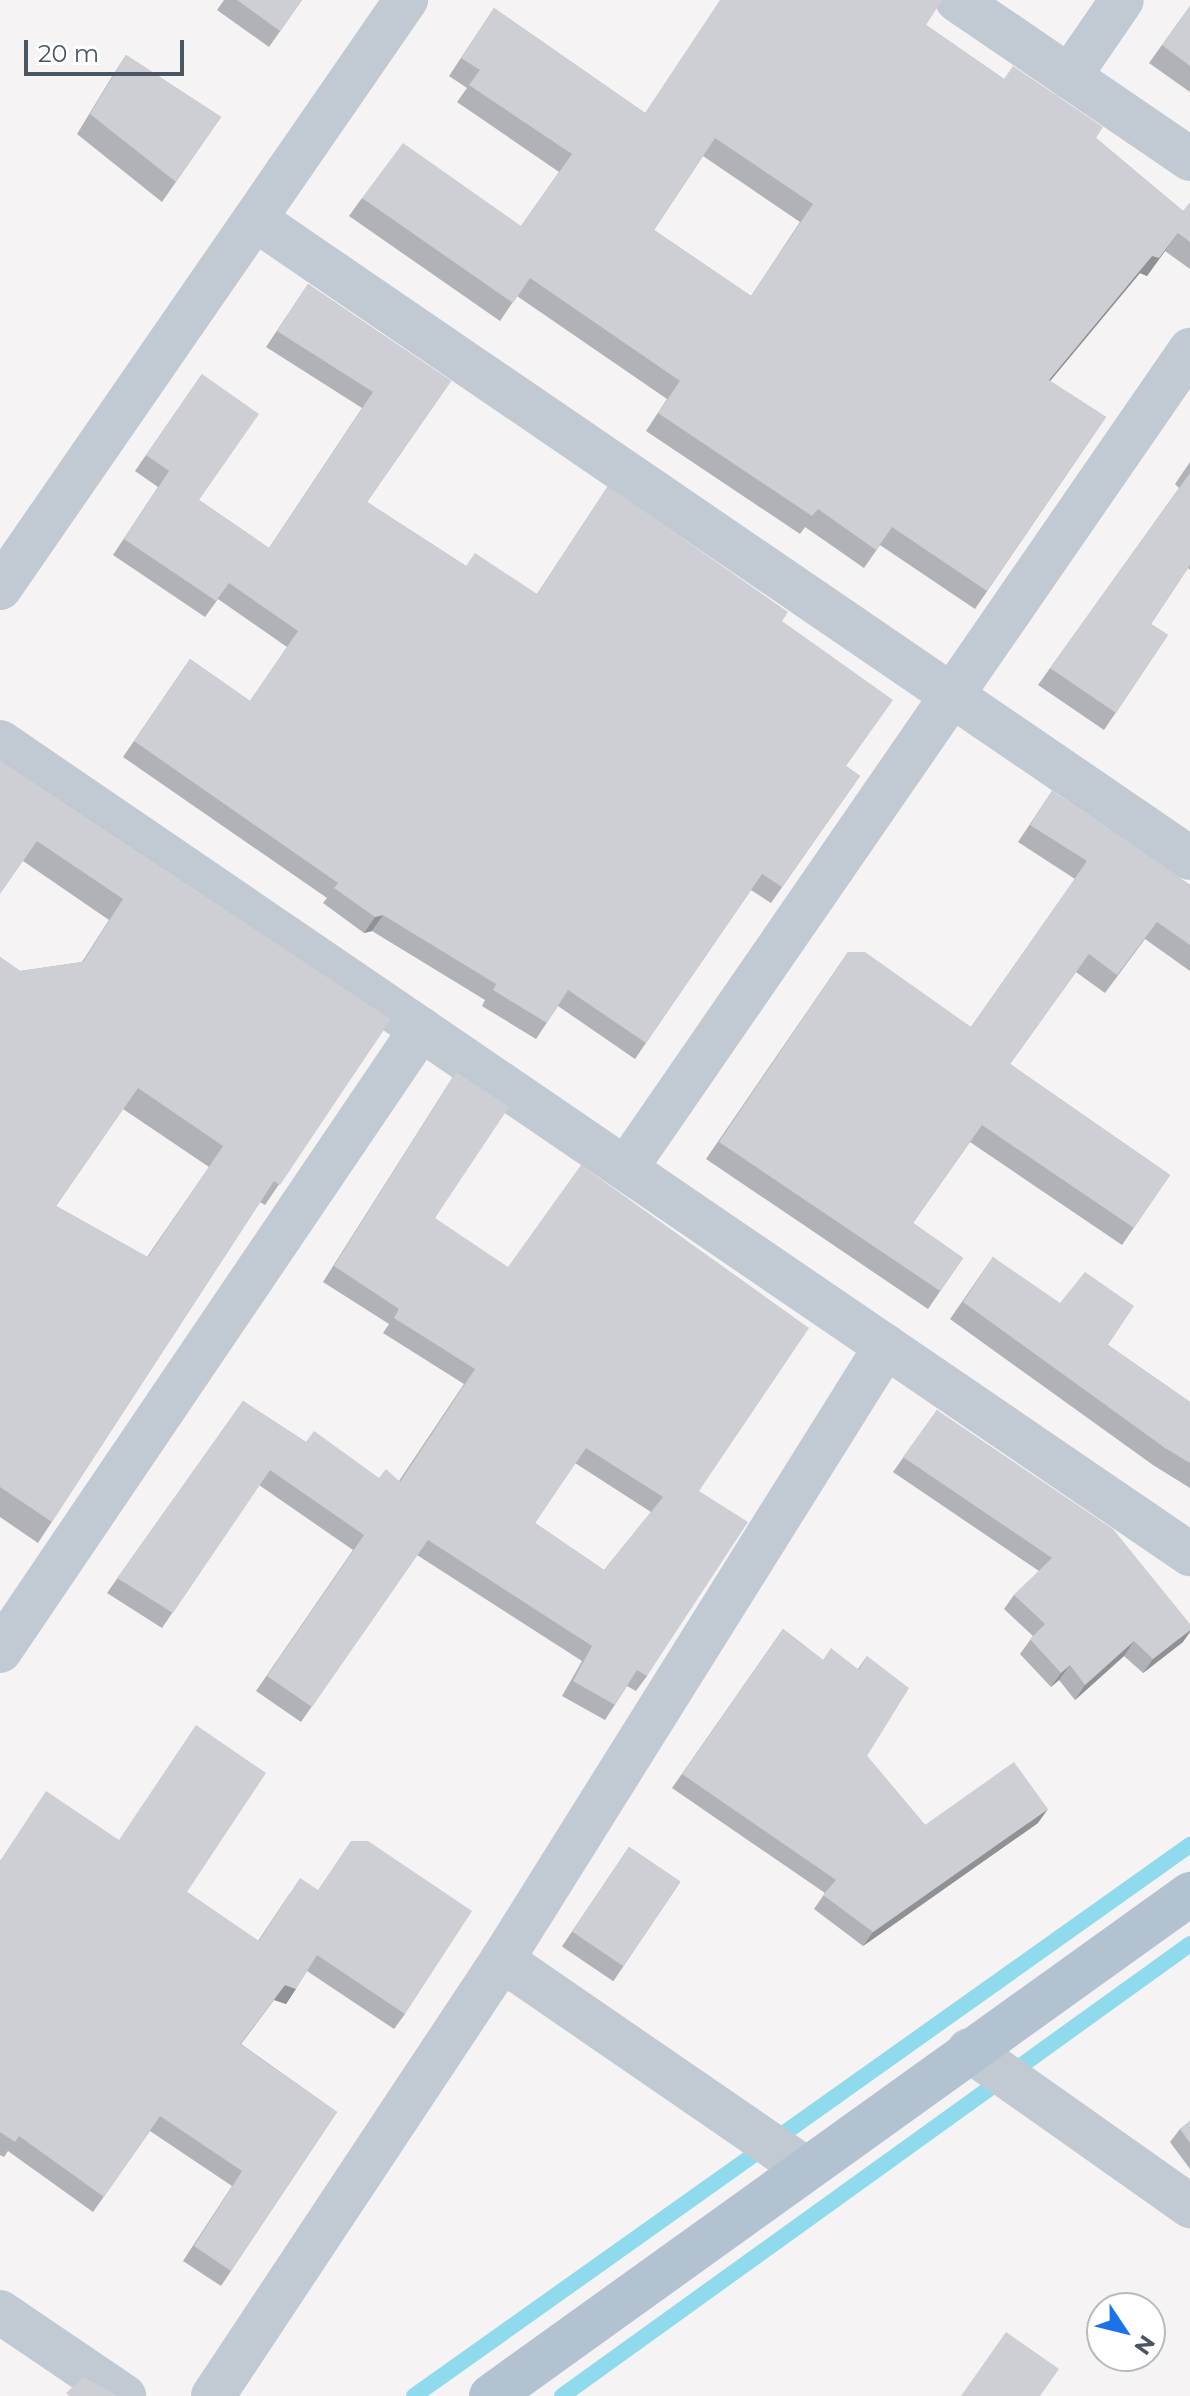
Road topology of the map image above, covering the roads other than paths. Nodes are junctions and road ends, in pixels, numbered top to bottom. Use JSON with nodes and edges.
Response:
{"nodes":[{"id":1,"x":406,"y":0,"type":"edge"},
{"id":2,"x":957,"y":0,"type":"edge"},
{"id":3,"x":1122,"y":0,"type":"edge"},
{"id":4,"x":1069,"y":77,"type":"junction"},
{"id":5,"x":1190,"y":159,"type":"edge"},
{"id":6,"x":256,"y":220,"type":"junction"},
{"id":7,"x":1190,"y":350,"type":"edge"},
{"id":8,"x":0,"y":588,"type":"edge"},
{"id":9,"x":953,"y":697,"type":"junction"},
{"id":10,"x":0,"y":742,"type":"edge"},
{"id":11,"x":1190,"y":858,"type":"edge"},
{"id":12,"x":421,"y":1029,"type":"junction"},
{"id":13,"x":626,"y":1168,"type":"junction"},
{"id":14,"x":886,"y":1346,"type":"junction"},
{"id":15,"x":1190,"y":1554,"type":"edge"},
{"id":16,"x":0,"y":1651,"type":"edge"},
{"id":17,"x":1190,"y":1894,"type":"edge"},
{"id":18,"x":502,"y":1960,"type":"junction"},
{"id":19,"x":969,"y":2050,"type":"junction"},
{"id":20,"x":803,"y":2167,"type":"junction"},
{"id":21,"x":1190,"y":2206,"type":"edge"},
{"id":22,"x":0,"y":2312,"type":"edge"},
{"id":23,"x":124,"y":2396,"type":"edge"},
{"id":24,"x":213,"y":2396,"type":"edge"},
{"id":25,"x":491,"y":2396,"type":"edge"}],
"edges":[{"from":1,"to":6,"type":"street"},
{"from":2,"to":4,"type":"street"},
{"from":3,"to":4,"type":"street"},
{"from":4,"to":5,"type":"street"},
{"from":6,"to":8,"type":"street"},
{"from":6,"to":9,"type":"street"},
{"from":7,"to":9,"type":"street"},
{"from":9,"to":11,"type":"street"},
{"from":9,"to":13,"type":"street"},
{"from":10,"to":12,"type":"street"},
{"from":12,"to":13,"type":"street"},
{"from":12,"to":16,"type":"street"},
{"from":13,"to":14,"type":"street"},
{"from":14,"to":15,"type":"street"},
{"from":14,"to":18,"type":"street"},
{"from":17,"to":19,"type":"main road"},
{"from":18,"to":20,"type":"street"},
{"from":18,"to":24,"type":"street"},
{"from":19,"to":20,"type":"main road"},
{"from":19,"to":21,"type":"street"},
{"from":20,"to":25,"type":"main road"},
{"from":22,"to":23,"type":"street"}]}
